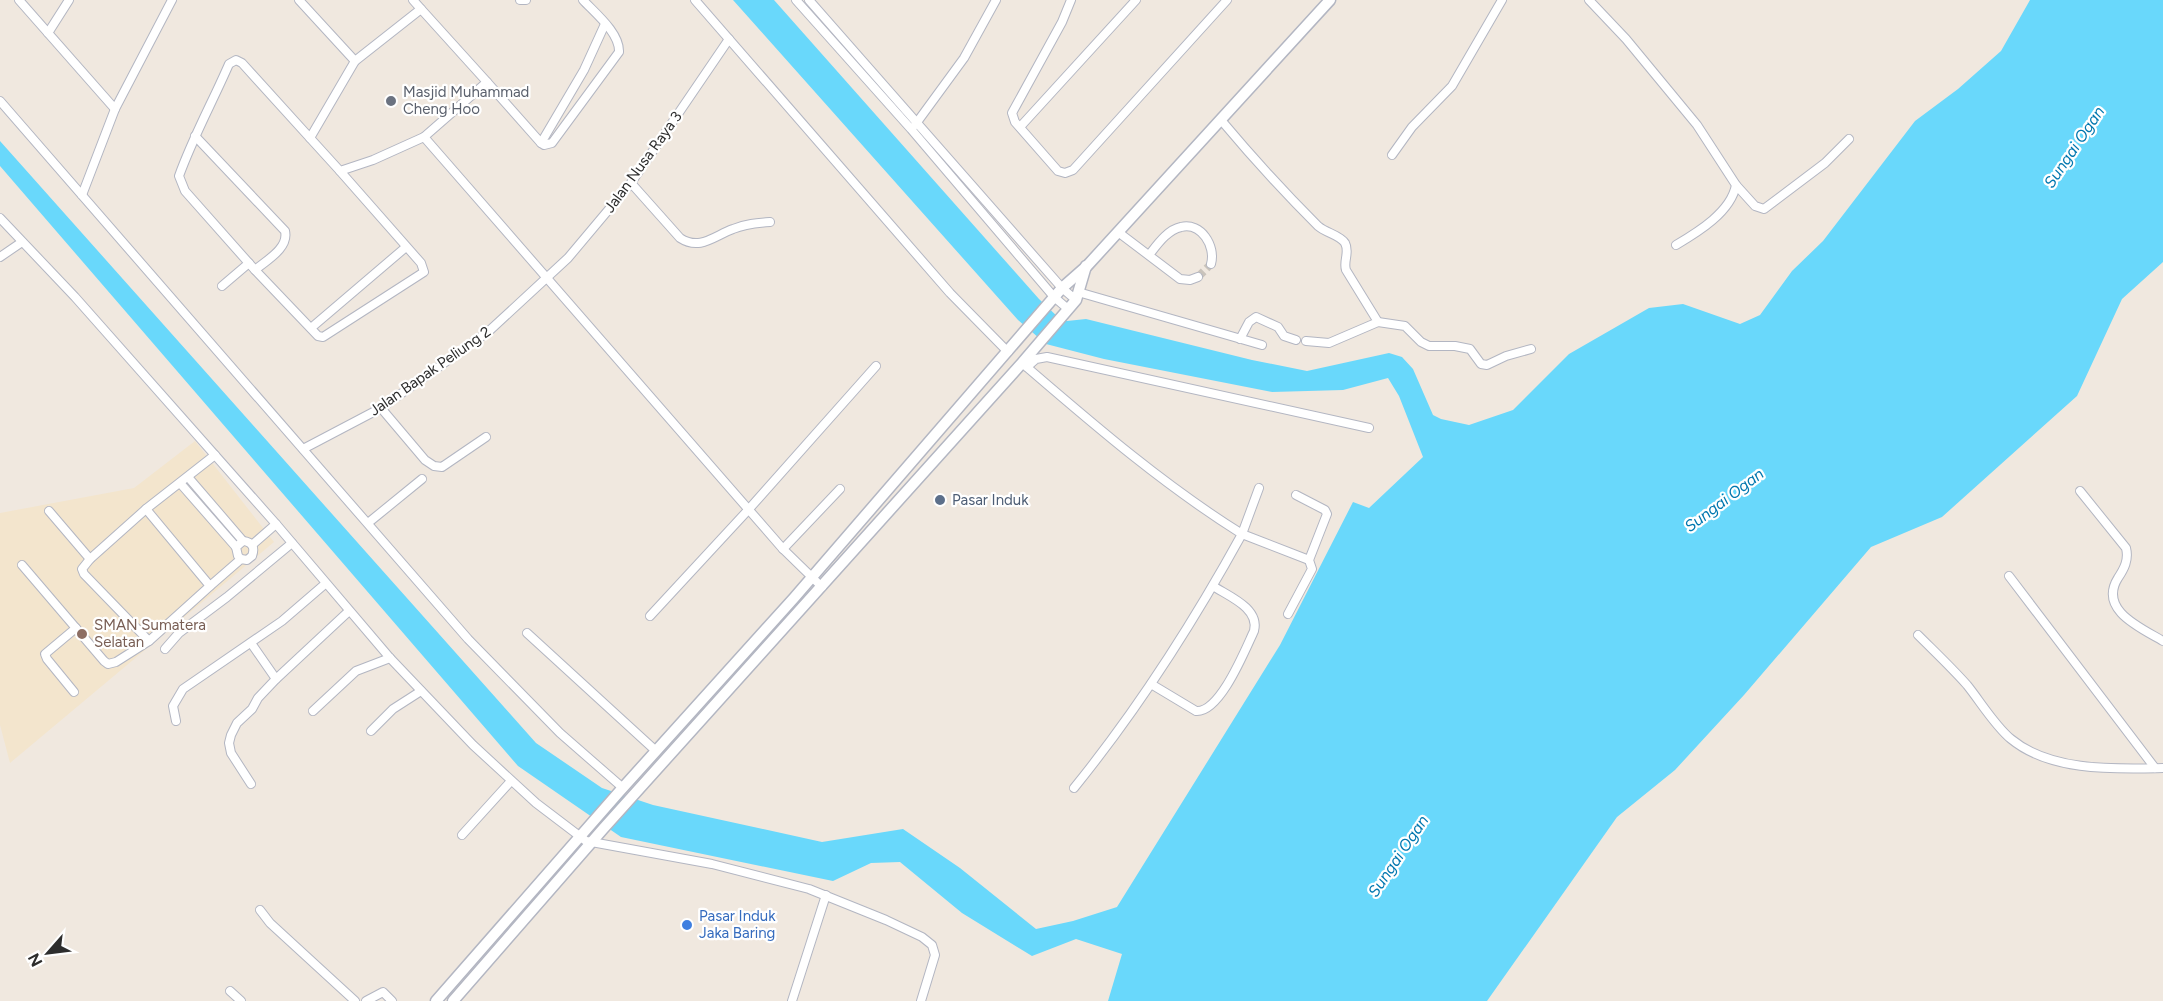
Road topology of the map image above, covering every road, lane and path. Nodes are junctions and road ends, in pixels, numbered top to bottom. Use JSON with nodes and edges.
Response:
{"nodes":[{"id":1,"x":19,"y":0,"type":"edge"},
{"id":2,"x":69,"y":0,"type":"edge"},
{"id":3,"x":172,"y":0,"type":"edge"},
{"id":4,"x":299,"y":0,"type":"edge"},
{"id":5,"x":413,"y":0,"type":"edge"},
{"id":6,"x":520,"y":0,"type":"edge"},
{"id":7,"x":526,"y":0,"type":"edge"},
{"id":8,"x":584,"y":0,"type":"edge"},
{"id":9,"x":695,"y":0,"type":"edge"},
{"id":10,"x":795,"y":0,"type":"edge"},
{"id":11,"x":809,"y":0,"type":"edge"},
{"id":12,"x":996,"y":0,"type":"edge"},
{"id":13,"x":1071,"y":0,"type":"edge"},
{"id":14,"x":1136,"y":0,"type":"edge"},
{"id":15,"x":1227,"y":0,"type":"edge"},
{"id":16,"x":1330,"y":0,"type":"edge"},
{"id":17,"x":1503,"y":0,"type":"edge"},
{"id":18,"x":1588,"y":0,"type":"edge"},
{"id":19,"x":817,"y":4,"type":"edge"},
{"id":20,"x":421,"y":9,"type":"junction"},
{"id":21,"x":808,"y":14,"type":"junction"},
{"id":22,"x":605,"y":24,"type":"junction"},
{"id":23,"x":48,"y":33,"type":"junction"},
{"id":24,"x":729,"y":39,"type":"junction"},
{"id":25,"x":356,"y":61,"type":"junction"},
{"id":26,"x":487,"y":82,"type":"junction"},
{"id":27,"x":0,"y":101,"type":"edge"},
{"id":28,"x":115,"y":109,"type":"junction"},
{"id":29,"x":1221,"y":120,"type":"junction"},
{"id":30,"x":918,"y":122,"type":"junction"},
{"id":31,"x":1020,"y":127,"type":"junction"},
{"id":32,"x":911,"y":129,"type":"junction"},
{"id":33,"x":195,"y":136,"type":"junction"},
{"id":34,"x":424,"y":136,"type":"junction"},
{"id":35,"x":310,"y":138,"type":"junction"},
{"id":36,"x":1849,"y":139,"type":"dead end"},
{"id":37,"x":540,"y":143,"type":"junction"},
{"id":38,"x":1392,"y":155,"type":"dead end"},
{"id":39,"x":340,"y":171,"type":"junction"},
{"id":40,"x":631,"y":183,"type":"junction"},
{"id":41,"x":1736,"y":185,"type":"junction"},
{"id":42,"x":82,"y":195,"type":"junction"},
{"id":43,"x":0,"y":218,"type":"edge"},
{"id":44,"x":770,"y":222,"type":"dead end"},
{"id":45,"x":1118,"y":231,"type":"junction"},
{"id":46,"x":22,"y":242,"type":"junction"},
{"id":47,"x":1676,"y":245,"type":"dead end"},
{"id":48,"x":406,"y":247,"type":"junction"},
{"id":49,"x":1149,"y":255,"type":"junction"},
{"id":50,"x":0,"y":257,"type":"edge"},
{"id":51,"x":1211,"y":264,"type":"dead end"},
{"id":52,"x":252,"y":266,"type":"junction"},
{"id":53,"x":1087,"y":266,"type":"junction"},
{"id":54,"x":546,"y":277,"type":"junction"},
{"id":55,"x":1198,"y":277,"type":"dead end"},
{"id":56,"x":222,"y":286,"type":"dead end"},
{"id":57,"x":1062,"y":288,"type":"junction"},
{"id":58,"x":1052,"y":300,"type":"junction"},
{"id":59,"x":1071,"y":304,"type":"junction"},
{"id":60,"x":1378,"y":322,"type":"junction"},
{"id":61,"x":311,"y":327,"type":"junction"},
{"id":62,"x":1240,"y":339,"type":"junction"},
{"id":63,"x":1262,"y":345,"type":"dead end"},
{"id":64,"x":1531,"y":349,"type":"dead end"},
{"id":65,"x":1008,"y":352,"type":"junction"},
{"id":66,"x":1024,"y":365,"type":"junction"},
{"id":67,"x":876,"y":366,"type":"dead end"},
{"id":68,"x":381,"y":408,"type":"junction"},
{"id":69,"x":1369,"y":428,"type":"dead end"},
{"id":70,"x":486,"y":437,"type":"dead end"},
{"id":71,"x":303,"y":449,"type":"junction"},
{"id":72,"x":214,"y":455,"type":"junction"},
{"id":73,"x":188,"y":477,"type":"junction"},
{"id":74,"x":422,"y":479,"type":"dead end"},
{"id":75,"x":180,"y":483,"type":"junction"},
{"id":76,"x":1259,"y":488,"type":"dead end"},
{"id":77,"x":840,"y":489,"type":"dead end"},
{"id":78,"x":2080,"y":491,"type":"dead end"},
{"id":79,"x":1296,"y":495,"type":"dead end"},
{"id":80,"x":146,"y":509,"type":"junction"},
{"id":81,"x":749,"y":509,"type":"junction"},
{"id":82,"x":49,"y":511,"type":"dead end"},
{"id":83,"x":276,"y":524,"type":"junction"},
{"id":84,"x":368,"y":524,"type":"junction"},
{"id":85,"x":1242,"y":534,"type":"junction"},
{"id":86,"x":292,"y":543,"type":"junction"},
{"id":87,"x":244,"y":544,"type":"junction"},
{"id":88,"x":783,"y":549,"type":"junction"},
{"id":89,"x":90,"y":559,"type":"junction"},
{"id":90,"x":241,"y":559,"type":"junction"},
{"id":91,"x":1309,"y":560,"type":"junction"},
{"id":92,"x":22,"y":565,"type":"dead end"},
{"id":93,"x":2009,"y":576,"type":"dead end"},
{"id":94,"x":811,"y":578,"type":"junction"},
{"id":95,"x":325,"y":584,"type":"junction"},
{"id":96,"x":210,"y":586,"type":"junction"},
{"id":97,"x":1213,"y":586,"type":"junction"},
{"id":98,"x":822,"y":587,"type":"junction"},
{"id":99,"x":349,"y":611,"type":"junction"},
{"id":100,"x":1288,"y":614,"type":"dead end"},
{"id":101,"x":650,"y":616,"type":"dead end"},
{"id":102,"x":76,"y":628,"type":"junction"},
{"id":103,"x":527,"y":633,"type":"dead end"},
{"id":104,"x":1918,"y":635,"type":"dead end"},
{"id":105,"x":149,"y":641,"type":"junction"},
{"id":106,"x":2163,"y":641,"type":"edge"},
{"id":107,"x":251,"y":642,"type":"junction"},
{"id":108,"x":165,"y":649,"type":"dead end"},
{"id":109,"x":390,"y":658,"type":"junction"},
{"id":110,"x":276,"y":679,"type":"junction"},
{"id":111,"x":1151,"y":684,"type":"junction"},
{"id":112,"x":421,"y":691,"type":"junction"},
{"id":113,"x":74,"y":692,"type":"dead end"},
{"id":114,"x":313,"y":711,"type":"dead end"},
{"id":115,"x":177,"y":721,"type":"dead end"},
{"id":116,"x":371,"y":731,"type":"dead end"},
{"id":117,"x":656,"y":751,"type":"junction"},
{"id":118,"x":2159,"y":768,"type":"edge"},
{"id":119,"x":511,"y":781,"type":"junction"},
{"id":120,"x":251,"y":784,"type":"dead end"},
{"id":121,"x":1074,"y":788,"type":"dead end"},
{"id":122,"x":621,"y":790,"type":"junction"},
{"id":123,"x":462,"y":835,"type":"dead end"},
{"id":124,"x":581,"y":837,"type":"junction"},
{"id":125,"x":592,"y":842,"type":"junction"},
{"id":126,"x":826,"y":895,"type":"junction"},
{"id":127,"x":260,"y":910,"type":"dead end"},
{"id":128,"x":230,"y":991,"type":"dead end"},
{"id":129,"x":241,"y":1001,"type":"edge"},
{"id":130,"x":354,"y":1001,"type":"edge"},
{"id":131,"x":366,"y":1001,"type":"edge"},
{"id":132,"x":393,"y":1001,"type":"edge"},
{"id":133,"x":436,"y":1001,"type":"edge"},
{"id":134,"x":453,"y":1001,"type":"edge"},
{"id":135,"x":792,"y":1001,"type":"edge"},
{"id":136,"x":921,"y":1001,"type":"edge"}],
"edges":[{"from":1,"to":23,"type":"street"},
{"from":2,"to":23,"type":"street"},
{"from":3,"to":28,"type":"street"},
{"from":4,"to":25,"type":"street"},
{"from":5,"to":20,"type":"street"},
{"from":6,"to":7,"type":"street"},
{"from":8,"to":22,"type":"street"},
{"from":9,"to":24,"type":"street"},
{"from":10,"to":21,"type":"street"},
{"from":11,"to":19,"type":"street"},
{"from":12,"to":30,"type":"street"},
{"from":13,"to":31,"type":"street"},
{"from":14,"to":31,"type":"street"},
{"from":15,"to":31,"type":"street"},
{"from":16,"to":29,"type":"street"},
{"from":17,"to":38,"type":"street"},
{"from":18,"to":41,"type":"street"},
{"from":19,"to":21,"type":"street"},
{"from":19,"to":30,"type":"street"},
{"from":20,"to":25,"type":"street"},
{"from":20,"to":26,"type":"street"},
{"from":21,"to":32,"type":"street"},
{"from":22,"to":37,"type":"street"},
{"from":22,"to":37,"type":"street"},
{"from":23,"to":28,"type":"street"},
{"from":24,"to":40,"type":"street","name":"Jalan Nusa Raya 3"},
{"from":24,"to":65,"type":"street"},
{"from":25,"to":35,"type":"street"},
{"from":26,"to":34,"type":"street"},
{"from":26,"to":37,"type":"street"},
{"from":27,"to":42,"type":"street"},
{"from":28,"to":42,"type":"street"},
{"from":29,"to":45,"type":"street"},
{"from":29,"to":60,"type":"street"},
{"from":30,"to":32,"type":"street"},
{"from":30,"to":57,"type":"street"},
{"from":32,"to":58,"type":"street"},
{"from":33,"to":35,"type":"street"},
{"from":33,"to":52,"type":"street"},
{"from":33,"to":52,"type":"street"},
{"from":34,"to":39,"type":"street"},
{"from":34,"to":54,"type":"street"},
{"from":35,"to":39,"type":"street"},
{"from":36,"to":41,"type":"street"},
{"from":39,"to":48,"type":"street"},
{"from":40,"to":44,"type":"street"},
{"from":40,"to":54,"type":"street","name":"Jalan Nusa Raya 3"},
{"from":41,"to":47,"type":"street"},
{"from":42,"to":71,"type":"street"},
{"from":43,"to":46,"type":"street"},
{"from":45,"to":49,"type":"street"},
{"from":45,"to":53,"type":"street"},
{"from":46,"to":50,"type":"street"},
{"from":46,"to":72,"type":"street"},
{"from":48,"to":61,"type":"street"},
{"from":48,"to":61,"type":"street"},
{"from":49,"to":51,"type":"street"},
{"from":49,"to":55,"type":"street"},
{"from":52,"to":56,"type":"street"},
{"from":52,"to":61,"type":"street"},
{"from":53,"to":57,"type":"street"},
{"from":53,"to":59,"type":"street"},
{"from":54,"to":68,"type":"street","name":"Jalan Bapak Peliung 2"},
{"from":54,"to":81,"type":"street"},
{"from":57,"to":58,"type":"street"},
{"from":57,"to":59,"type":"street"},
{"from":58,"to":59,"type":"street"},
{"from":58,"to":65,"type":"street"},
{"from":59,"to":62,"type":"street"},
{"from":59,"to":66,"type":"street"},
{"from":60,"to":62,"type":"street"},
{"from":60,"to":64,"type":"street"},
{"from":62,"to":63,"type":"street"},
{"from":65,"to":94,"type":"street"},
{"from":66,"to":69,"type":"street"},
{"from":66,"to":85,"type":"street"},
{"from":66,"to":98,"type":"street"},
{"from":67,"to":81,"type":"street"},
{"from":68,"to":70,"type":"street"},
{"from":68,"to":71,"type":"street","name":"Jalan Bapak Peliung 2"},
{"from":71,"to":84,"type":"street"},
{"from":72,"to":73,"type":"street"},
{"from":72,"to":83,"type":"street"},
{"from":73,"to":75,"type":"street"},
{"from":73,"to":87,"type":"street"},
{"from":74,"to":84,"type":"street"},
{"from":75,"to":80,"type":"street"},
{"from":75,"to":87,"type":"street"},
{"from":76,"to":85,"type":"street"},
{"from":77,"to":88,"type":"street"},
{"from":78,"to":106,"type":"street"},
{"from":79,"to":91,"type":"street"},
{"from":80,"to":89,"type":"street"},
{"from":80,"to":96,"type":"street"},
{"from":81,"to":88,"type":"street"},
{"from":81,"to":101,"type":"street"},
{"from":82,"to":89,"type":"street"},
{"from":83,"to":86,"type":"street"},
{"from":83,"to":87,"type":"street"},
{"from":84,"to":122,"type":"street"},
{"from":85,"to":91,"type":"street"},
{"from":85,"to":97,"type":"street"},
{"from":86,"to":95,"type":"street"},
{"from":86,"to":108,"type":"street"},
{"from":87,"to":90,"type":"street"},
{"from":87,"to":90,"type":"street"},
{"from":88,"to":94,"type":"street"},
{"from":89,"to":105,"type":"street"},
{"from":90,"to":96,"type":"street"},
{"from":91,"to":100,"type":"street"},
{"from":92,"to":102,"type":"street"},
{"from":93,"to":118,"type":"street"},
{"from":94,"to":98,"type":"street"},
{"from":94,"to":117,"type":"street"},
{"from":95,"to":99,"type":"street"},
{"from":95,"to":107,"type":"street"},
{"from":96,"to":105,"type":"street"},
{"from":97,"to":111,"type":"street"},
{"from":97,"to":111,"type":"street"},
{"from":98,"to":125,"type":"street"},
{"from":99,"to":109,"type":"street"},
{"from":99,"to":110,"type":"street"},
{"from":102,"to":105,"type":"street"},
{"from":102,"to":113,"type":"street"},
{"from":103,"to":117,"type":"street"},
{"from":104,"to":118,"type":"street"},
{"from":107,"to":110,"type":"street"},
{"from":107,"to":115,"type":"street"},
{"from":109,"to":112,"type":"street"},
{"from":109,"to":114,"type":"street"},
{"from":110,"to":120,"type":"street"},
{"from":111,"to":121,"type":"street"},
{"from":112,"to":116,"type":"street"},
{"from":112,"to":119,"type":"street"},
{"from":117,"to":122,"type":"street"},
{"from":119,"to":123,"type":"street"},
{"from":119,"to":124,"type":"street"},
{"from":122,"to":124,"type":"street"},
{"from":124,"to":125,"type":"street"},
{"from":124,"to":133,"type":"street"},
{"from":125,"to":126,"type":"street"},
{"from":125,"to":134,"type":"street"},
{"from":126,"to":135,"type":"street"},
{"from":126,"to":136,"type":"street"},
{"from":127,"to":130,"type":"street"},
{"from":128,"to":129,"type":"street"},
{"from":131,"to":132,"type":"street"}]}
